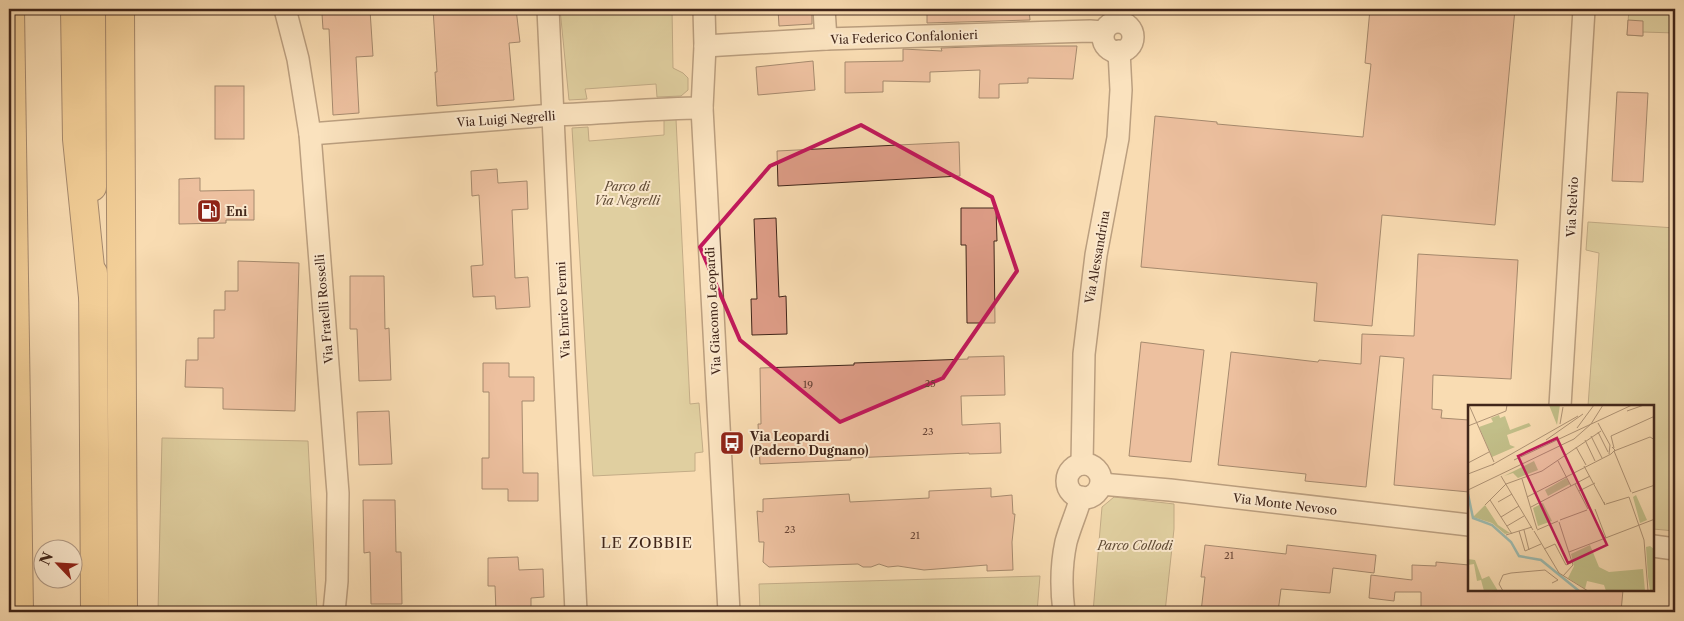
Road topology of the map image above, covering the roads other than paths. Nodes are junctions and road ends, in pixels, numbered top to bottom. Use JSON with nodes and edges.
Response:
{"nodes":[{"id":1,"x":10,"y":9,"type":"edge"},
{"id":2,"x":75,"y":9,"type":"edge"},
{"id":3,"x":91,"y":9,"type":"edge"},
{"id":4,"x":120,"y":9,"type":"edge"},
{"id":5,"x":285,"y":9,"type":"edge"},
{"id":6,"x":548,"y":9,"type":"edge"},
{"id":7,"x":704,"y":9,"type":"edge"},
{"id":8,"x":824,"y":9,"type":"edge"},
{"id":9,"x":1584,"y":9,"type":"edge"},
{"id":10,"x":1115,"y":21,"type":"edge"},
{"id":11,"x":826,"y":40,"type":"junction"},
{"id":12,"x":705,"y":46,"type":"junction"},
{"id":13,"x":702,"y":108,"type":"junction"},
{"id":14,"x":553,"y":115,"type":"junction"},
{"id":15,"x":310,"y":134,"type":"junction"},
{"id":16,"x":93,"y":297,"type":"junction"},
{"id":17,"x":1560,"y":405,"type":"edge"},
{"id":18,"x":1082,"y":464,"type":"junction"},
{"id":19,"x":1101,"y":484,"type":"junction"},
{"id":20,"x":1080,"y":497,"type":"junction"},
{"id":21,"x":1468,"y":525,"type":"edge"},
{"id":22,"x":1654,"y":546,"type":"edge"},
{"id":23,"x":1675,"y":549,"type":"edge"},
{"id":24,"x":19,"y":612,"type":"edge"},
{"id":25,"x":95,"y":612,"type":"edge"},
{"id":26,"x":124,"y":612,"type":"edge"},
{"id":27,"x":334,"y":612,"type":"edge"},
{"id":28,"x":576,"y":612,"type":"edge"},
{"id":29,"x":729,"y":612,"type":"edge"},
{"id":30,"x":1064,"y":612,"type":"edge"}],
"edges":[{"from":1,"to":24,"type":"highway"},
{"from":2,"to":16,"type":"highway"},
{"from":3,"to":16,"type":"highway"},
{"from":4,"to":26,"type":"highway"},
{"from":5,"to":15,"type":"street","name":"Via Fratelli Rosselli"},
{"from":6,"to":14,"type":"street","name":"Via Enrico Fermi"},
{"from":7,"to":12,"type":"street","name":"Via Giacomo Leopardi"},
{"from":8,"to":11,"type":"street"},
{"from":9,"to":17,"type":"street","name":"Via Stelvio"},
{"from":10,"to":11,"type":"street","name":"Via Federico Confalonieri"},
{"from":10,"to":18,"type":"street","name":"Via Alessandrina"},
{"from":11,"to":12,"type":"street","name":"Via Federico Confalonieri"},
{"from":12,"to":13,"type":"street","name":"Via Giacomo Leopardi"},
{"from":13,"to":14,"type":"street","name":"Via Luigi Negrelli"},
{"from":13,"to":29,"type":"street","name":"Via Giacomo Leopardi"},
{"from":14,"to":15,"type":"street","name":"Via Luigi Negrelli"},
{"from":14,"to":28,"type":"street","name":"Via Enrico Fermi"},
{"from":15,"to":27,"type":"street","name":"Via Fratelli Rosselli"},
{"from":16,"to":25,"type":"highway"},
{"from":18,"to":19,"type":"street"},
{"from":18,"to":20,"type":"street"},
{"from":19,"to":20,"type":"street"},
{"from":19,"to":21,"type":"street","name":"Via Monte Nevoso"},
{"from":20,"to":30,"type":"street"},
{"from":22,"to":23,"type":"street"}]}
